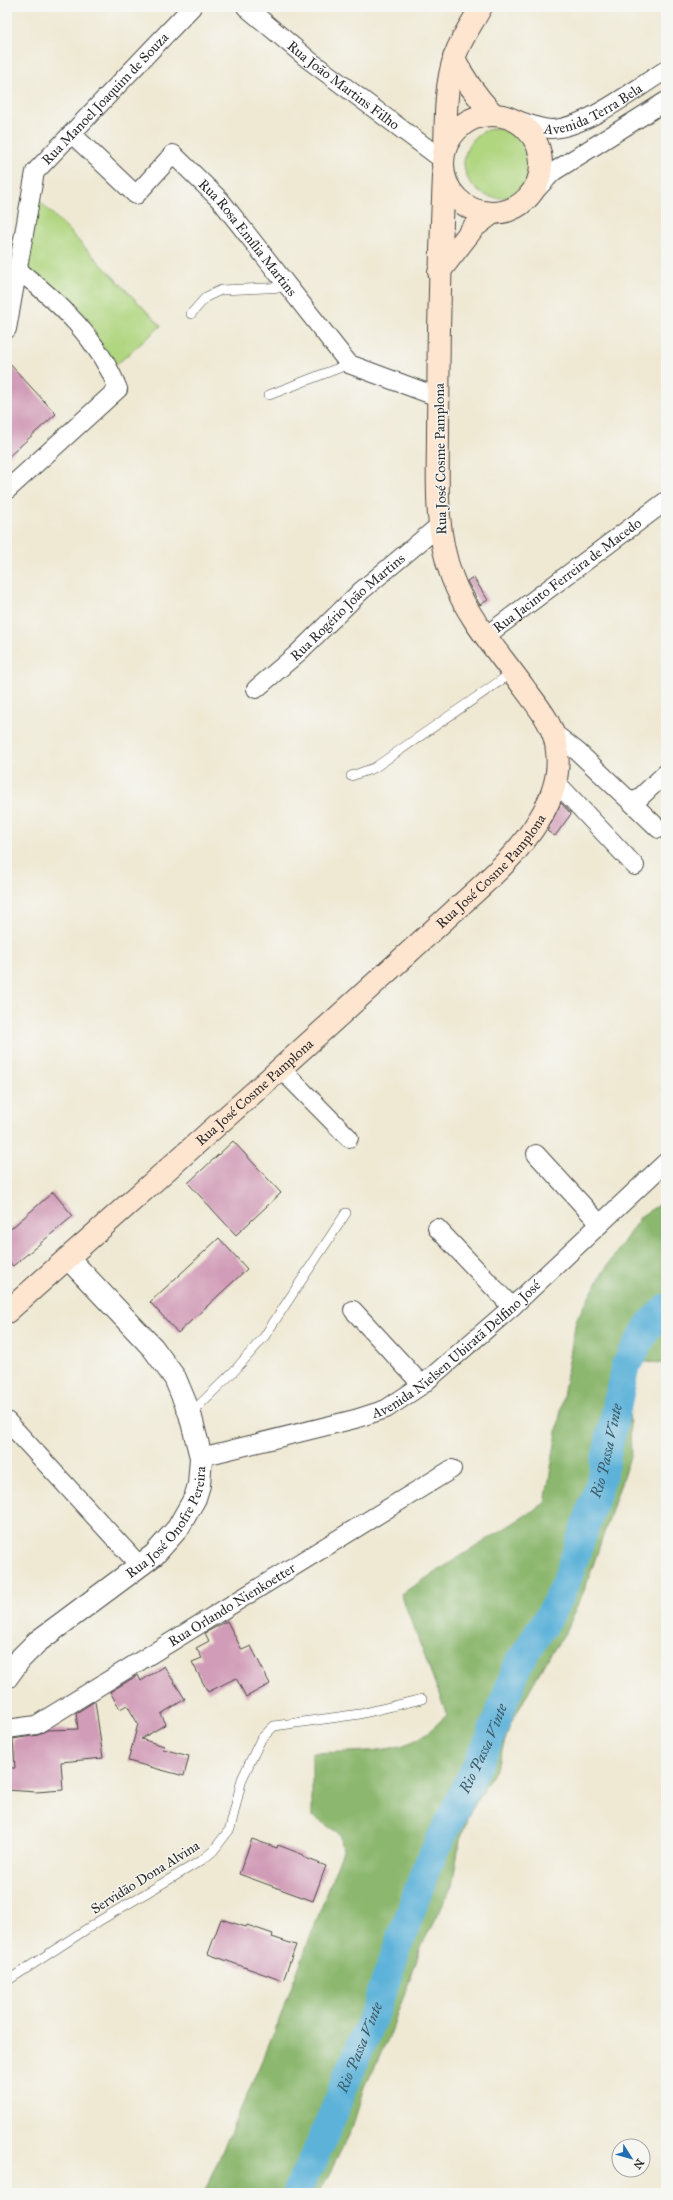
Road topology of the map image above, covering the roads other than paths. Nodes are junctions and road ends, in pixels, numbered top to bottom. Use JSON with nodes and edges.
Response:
{"nodes":[{"id":1,"x":192,"y":7,"type":"edge"},
{"id":2,"x":246,"y":7,"type":"edge"},
{"id":3,"x":481,"y":7,"type":"edge"},
{"id":4,"x":454,"y":58,"type":"junction"},
{"id":5,"x":666,"y":70,"type":"edge"},
{"id":6,"x":666,"y":101,"type":"edge"},
{"id":7,"x":493,"y":114,"type":"junction"},
{"id":8,"x":515,"y":119,"type":"junction"},
{"id":9,"x":72,"y":134,"type":"junction"},
{"id":10,"x":444,"y":161,"type":"junction"},
{"id":11,"x":532,"y":194,"type":"junction"},
{"id":12,"x":491,"y":214,"type":"junction"},
{"id":13,"x":18,"y":270,"type":"junction"},
{"id":14,"x":439,"y":272,"type":"junction"},
{"id":15,"x":288,"y":287,"type":"junction"},
{"id":16,"x":192,"y":314,"type":"dead end"},
{"id":17,"x":7,"y":329,"type":"edge"},
{"id":18,"x":349,"y":364,"type":"junction"},
{"id":19,"x":269,"y":395,"type":"dead end"},
{"id":20,"x":438,"y":397,"type":"junction"},
{"id":21,"x":7,"y":490,"type":"edge"},
{"id":22,"x":666,"y":501,"type":"edge"},
{"id":23,"x":440,"y":525,"type":"junction"},
{"id":24,"x":487,"y":635,"type":"junction"},
{"id":25,"x":513,"y":672,"type":"junction"},
{"id":26,"x":256,"y":689,"type":"dead end"},
{"id":27,"x":554,"y":733,"type":"junction"},
{"id":28,"x":666,"y":773,"type":"edge"},
{"id":29,"x":351,"y":776,"type":"dead end"},
{"id":30,"x":556,"y":782,"type":"junction"},
{"id":31,"x":633,"y":804,"type":"junction"},
{"id":32,"x":659,"y":830,"type":"dead end"},
{"id":33,"x":635,"y":866,"type":"dead end"},
{"id":34,"x":281,"y":1069,"type":"junction"},
{"id":35,"x":348,"y":1138,"type":"dead end"},
{"id":36,"x":536,"y":1154,"type":"dead end"},
{"id":37,"x":666,"y":1162,"type":"edge"},
{"id":38,"x":346,"y":1213,"type":"dead end"},
{"id":39,"x":600,"y":1224,"type":"junction"},
{"id":40,"x":437,"y":1228,"type":"dead end"},
{"id":41,"x":68,"y":1258,"type":"junction"},
{"id":42,"x":512,"y":1307,"type":"junction"},
{"id":43,"x":353,"y":1310,"type":"dead end"},
{"id":44,"x":7,"y":1312,"type":"edge"},
{"id":45,"x":422,"y":1385,"type":"junction"},
{"id":46,"x":190,"y":1414,"type":"junction"},
{"id":47,"x":7,"y":1421,"type":"edge"},
{"id":48,"x":201,"y":1457,"type":"junction"},
{"id":49,"x":452,"y":1469,"type":"dead end"},
{"id":50,"x":140,"y":1566,"type":"junction"},
{"id":51,"x":8,"y":1671,"type":"edge"},
{"id":52,"x":422,"y":1699,"type":"dead end"},
{"id":53,"x":7,"y":1729,"type":"edge"},
{"id":54,"x":7,"y":1982,"type":"edge"}],
"edges":[{"from":1,"to":9,"type":"street","name":"Rua Manoel Joaquim de Souza"},
{"from":2,"to":10,"type":"street","name":"Rua João Martins Filho"},
{"from":3,"to":4,"type":"main road","name":"Rua José Cosme Pamplona"},
{"from":4,"to":7,"type":"main road"},
{"from":4,"to":10,"type":"main road","name":"Rua José Cosme Pamplona"},
{"from":5,"to":8,"type":"street","name":"Avenida Terra Bela"},
{"from":6,"to":11,"type":"street","name":"Avenida Terra Bela"},
{"from":7,"to":8,"type":"main road"},
{"from":7,"to":10,"type":"main road"},
{"from":8,"to":11,"type":"main road"},
{"from":9,"to":13,"type":"street","name":"Rua Manoel Joaquim de Souza"},
{"from":9,"to":15,"type":"street","name":"Rua Rosa Emília Martins"},
{"from":10,"to":12,"type":"main road"},
{"from":10,"to":14,"type":"main road","name":"Rua José Cosme Pamplona"},
{"from":11,"to":12,"type":"main road"},
{"from":12,"to":14,"type":"main road"},
{"from":13,"to":17,"type":"street"},
{"from":13,"to":21,"type":"street"},
{"from":14,"to":20,"type":"main road","name":"Rua José Cosme Pamplona"},
{"from":15,"to":16,"type":"lane"},
{"from":15,"to":18,"type":"street","name":"Rua Rosa Emília Martins"},
{"from":18,"to":19,"type":"lane"},
{"from":18,"to":20,"type":"street"},
{"from":20,"to":23,"type":"main road","name":"Rua José Cosme Pamplona"},
{"from":22,"to":24,"type":"street","name":"Rua Jacinto Ferreira de Macedo"},
{"from":23,"to":24,"type":"main road","name":"Rua José Cosme Pamplona"},
{"from":23,"to":26,"type":"street","name":"Rua Rogério João Martins"},
{"from":24,"to":25,"type":"main road","name":"Rua José Cosme Pamplona"},
{"from":25,"to":27,"type":"main road","name":"Rua José Cosme Pamplona"},
{"from":25,"to":29,"type":"lane"},
{"from":27,"to":30,"type":"main road","name":"Rua José Cosme Pamplona"},
{"from":27,"to":31,"type":"street"},
{"from":28,"to":31,"type":"street"},
{"from":30,"to":33,"type":"street"},
{"from":30,"to":34,"type":"main road","name":"Rua José Cosme Pamplona"},
{"from":31,"to":32,"type":"street"},
{"from":34,"to":35,"type":"street"},
{"from":34,"to":41,"type":"main road","name":"Rua José Cosme Pamplona"},
{"from":36,"to":39,"type":"street"},
{"from":37,"to":39,"type":"street","name":"Avenida Nielsen Ubiratã Delfino José"},
{"from":38,"to":46,"type":"lane"},
{"from":39,"to":42,"type":"street","name":"Avenida Nielsen Ubiratã Delfino José"},
{"from":40,"to":42,"type":"street"},
{"from":41,"to":44,"type":"main road","name":"Rua José Cosme Pamplona"},
{"from":41,"to":46,"type":"street","name":"Rua José Onofre Pereira"},
{"from":42,"to":45,"type":"street","name":"Avenida Nielsen Ubiratã Delfino José"},
{"from":43,"to":45,"type":"street"},
{"from":45,"to":48,"type":"street","name":"Avenida Nielsen Ubiratã Delfino José"},
{"from":46,"to":48,"type":"street","name":"Rua José Onofre Pereira"},
{"from":47,"to":50,"type":"street"},
{"from":48,"to":50,"type":"street","name":"Rua José Onofre Pereira"},
{"from":49,"to":53,"type":"street","name":"Rua Orlando Nienkoetter"},
{"from":50,"to":51,"type":"street","name":"Rua José Onofre Pereira"},
{"from":52,"to":54,"type":"lane","name":"Servidão Dona Alvina"}]}
